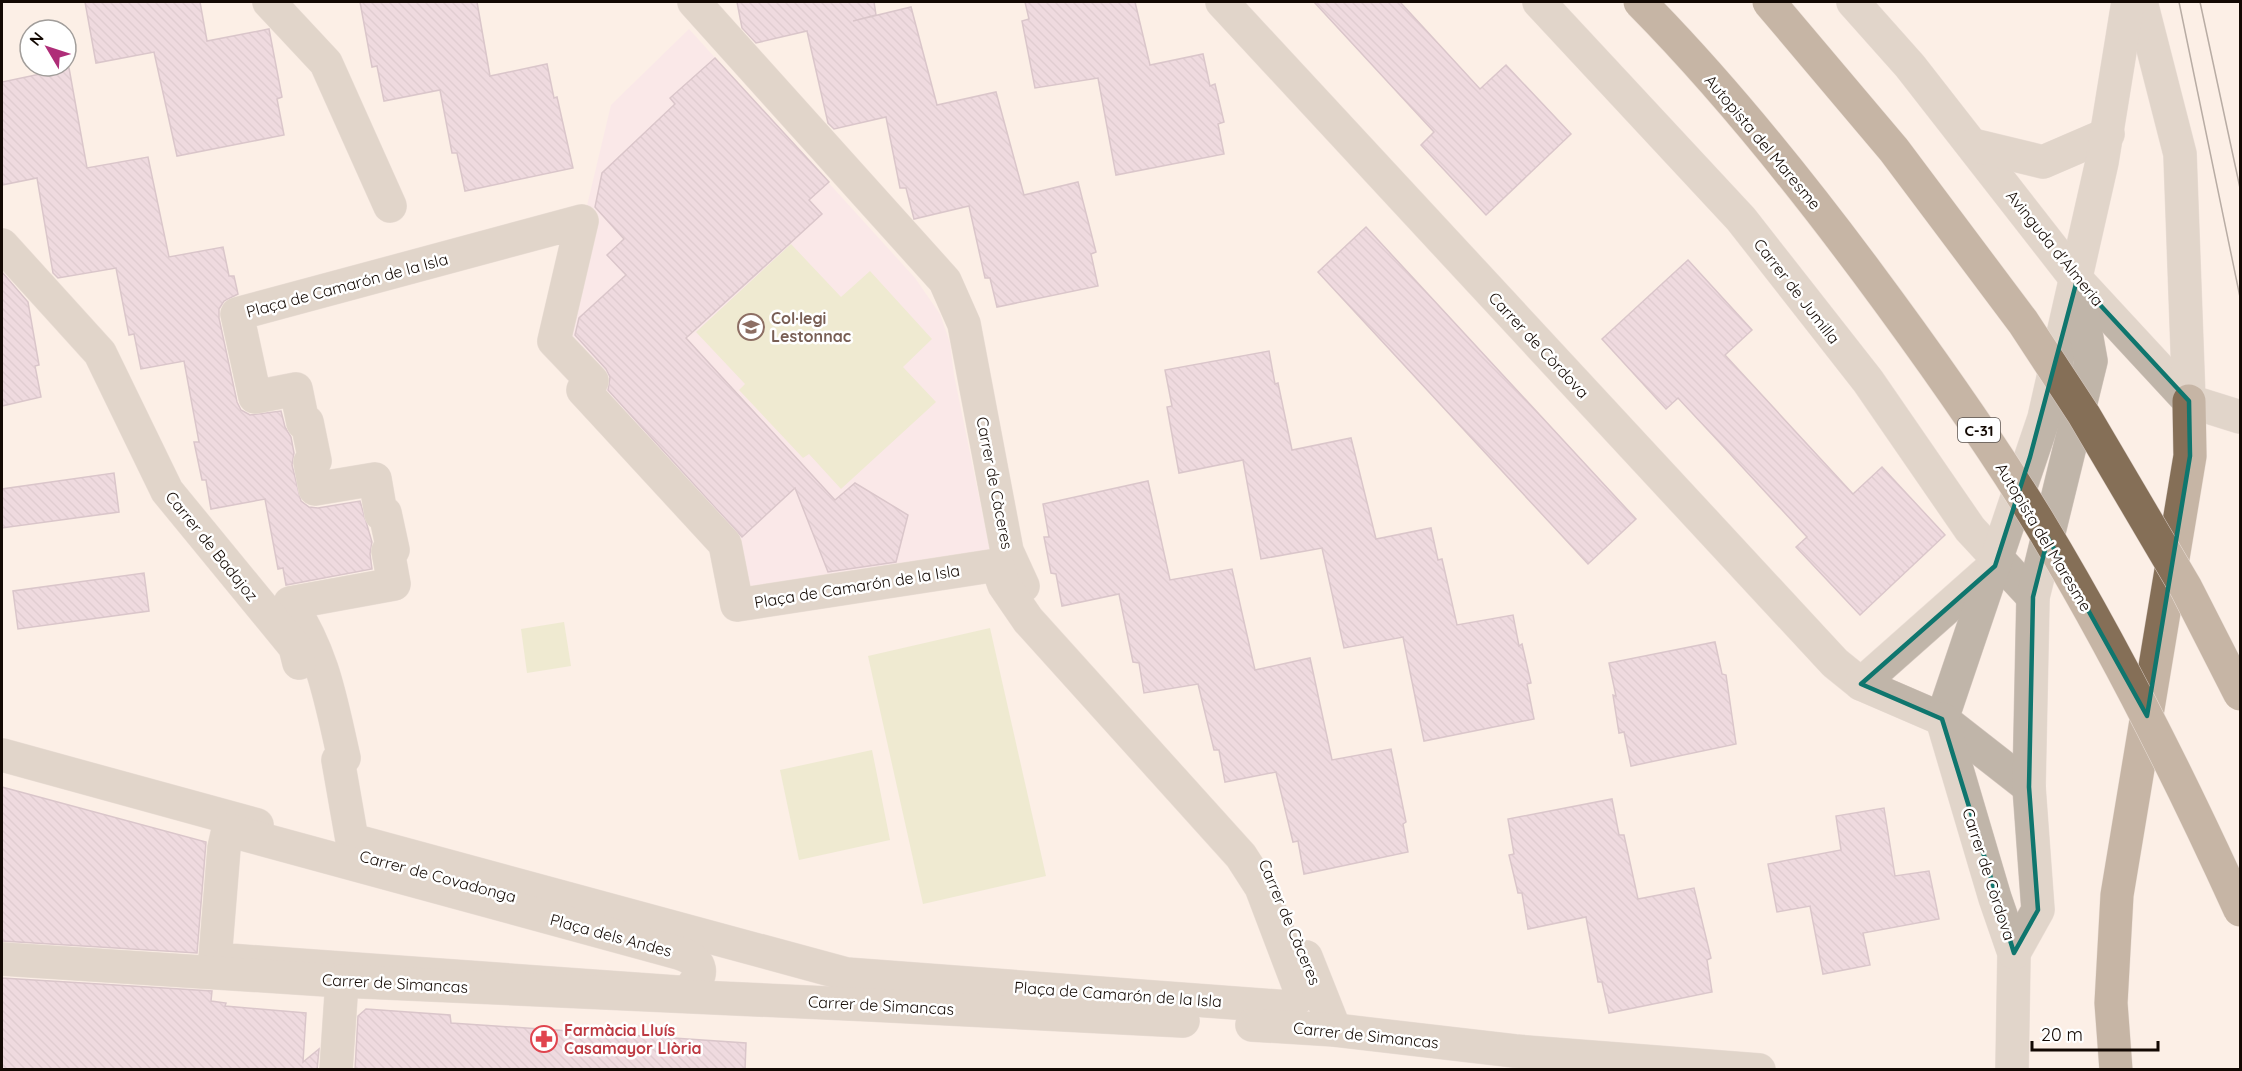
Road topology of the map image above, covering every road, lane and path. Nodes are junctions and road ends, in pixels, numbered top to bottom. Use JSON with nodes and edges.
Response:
{"nodes":[{"id":1,"x":269,"y":2,"type":"edge"},
{"id":2,"x":694,"y":2,"type":"edge"},
{"id":3,"x":1222,"y":2,"type":"edge"},
{"id":4,"x":1539,"y":2,"type":"edge"},
{"id":5,"x":1640,"y":2,"type":"edge"},
{"id":6,"x":1769,"y":2,"type":"edge"},
{"id":7,"x":1852,"y":2,"type":"edge"},
{"id":8,"x":2127,"y":2,"type":"edge"},
{"id":9,"x":2141,"y":2,"type":"edge"},
{"id":10,"x":2108,"y":134,"type":"junction"},
{"id":11,"x":1973,"y":145,"type":"junction"},
{"id":12,"x":390,"y":206,"type":"dead end"},
{"id":13,"x":2,"y":245,"type":"edge"},
{"id":14,"x":2077,"y":280,"type":"junction"},
{"id":15,"x":2189,"y":401,"type":"junction"},
{"id":16,"x":2241,"y":417,"type":"edge"},
{"id":17,"x":1996,"y":563,"type":"junction"},
{"id":18,"x":2033,"y":597,"type":"junction"},
{"id":19,"x":1861,"y":684,"type":"junction"},
{"id":20,"x":2241,"y":694,"type":"edge"},
{"id":21,"x":1942,"y":719,"type":"junction"},
{"id":22,"x":2,"y":755,"type":"edge"},
{"id":23,"x":2029,"y":787,"type":"junction"},
{"id":24,"x":334,"y":847,"type":"junction"},
{"id":25,"x":2241,"y":910,"type":"edge"},
{"id":26,"x":2014,"y":953,"type":"junction"},
{"id":27,"x":2,"y":959,"type":"edge"},
{"id":28,"x":215,"y":959,"type":"joint"},
{"id":29,"x":342,"y":981,"type":"junction"},
{"id":30,"x":872,"y":1005,"type":"junction"},
{"id":31,"x":1288,"y":1007,"type":"joint"},
{"id":32,"x":1335,"y":1030,"type":"junction"},
{"id":33,"x":1513,"y":1060,"type":"edge"},
{"id":34,"x":336,"y":1070,"type":"edge"},
{"id":35,"x":1759,"y":1070,"type":"edge"},
{"id":36,"x":2012,"y":1070,"type":"edge"},
{"id":37,"x":2116,"y":1070,"type":"edge"}],
"edges":[{"from":1,"to":12,"type":"street"},
{"from":2,"to":32,"type":"street","name":"Carrer de Càceres"},
{"from":3,"to":19,"type":"street","name":"Carrer de Còrdova"},
{"from":4,"to":17,"type":"street","name":"Carrer de Jumilla"},
{"from":5,"to":25,"type":"highway","name":"Autopista del Maresme","number":"C-31","bridge":true},
{"from":6,"to":20,"type":"highway","bridge":true},
{"from":7,"to":11,"type":"street","name":"Avinguda d'Almeria"},
{"from":8,"to":10,"type":"street"},
{"from":9,"to":15,"type":"street"},
{"from":10,"to":11,"type":"street"},
{"from":10,"to":14,"type":"street"},
{"from":11,"to":14,"type":"street","name":"Avinguda d'Almeria"},
{"from":13,"to":24,"type":"street","name":"Carrer de Badajoz"},
{"from":14,"to":15,"type":"street","name":"Avinguda d'Almeria"},
{"from":14,"to":17,"type":"street"},
{"from":14,"to":18,"type":"street"},
{"from":15,"to":16,"type":"street"},
{"from":15,"to":37,"type":"highway"},
{"from":17,"to":18,"type":"street","name":"Carrer de Jumilla"},
{"from":17,"to":19,"type":"street"},
{"from":17,"to":21,"type":"street"},
{"from":18,"to":23,"type":"street"},
{"from":19,"to":21,"type":"street","name":"Carrer de Còrdova"},
{"from":21,"to":23,"type":"street","name":"Carrer de Còrdova"},
{"from":21,"to":26,"type":"street","name":"Carrer de Còrdova"},
{"from":22,"to":24,"type":"street","name":"Carrer de Covadonga"},
{"from":23,"to":26,"type":"street"},
{"from":24,"to":30,"type":"street","name":"Carrer de Covadonga"},
{"from":26,"to":36,"type":"street","name":"Carrer de Còrdova"},
{"from":27,"to":29,"type":"street","name":"Carrer de Simancas"},
{"from":28,"to":28,"type":"street","name":"Plaça dels Andes"},
{"from":29,"to":30,"type":"street","name":"Carrer de Simancas"},
{"from":29,"to":34,"type":"street"},
{"from":30,"to":32,"type":"street","name":"Carrer de Simancas"},
{"from":31,"to":31,"type":"street","name":"Plaça de Camarón de la Isla"},
{"from":32,"to":33,"type":"street","name":"Carrer de Simancas"},
{"from":33,"to":35,"type":"street","name":"Carrer de Simancas"}]}
